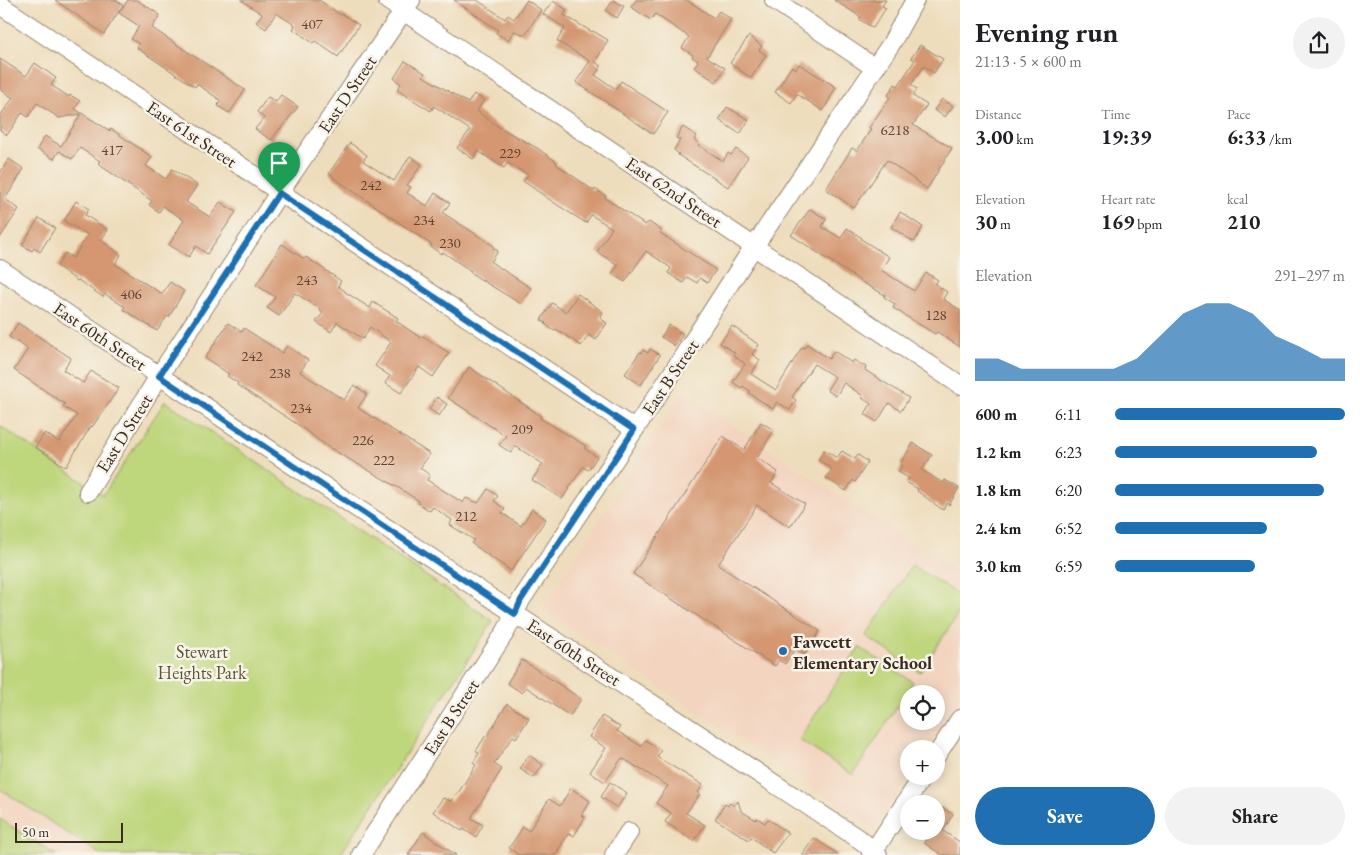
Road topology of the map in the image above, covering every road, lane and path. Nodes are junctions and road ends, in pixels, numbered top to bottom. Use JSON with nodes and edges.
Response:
{"nodes":[{"id":1,"x":387,"y":0,"type":"edge"},
{"id":2,"x":774,"y":0,"type":"edge"},
{"id":3,"x":915,"y":0,"type":"edge"},
{"id":4,"x":0,"y":5,"type":"edge"},
{"id":5,"x":407,"y":6,"type":"edge"},
{"id":6,"x":875,"y":68,"type":"junction"},
{"id":7,"x":279,"y":193,"type":"junction"},
{"id":8,"x":754,"y":247,"type":"junction"},
{"id":9,"x":0,"y":269,"type":"edge"},
{"id":10,"x":159,"y":376,"type":"junction"},
{"id":11,"x":960,"y":385,"type":"edge"},
{"id":12,"x":634,"y":430,"type":"junction"},
{"id":13,"x":88,"y":492,"type":"dead end"},
{"id":14,"x":515,"y":614,"type":"junction"},
{"id":15,"x":960,"y":719,"type":"edge"},
{"id":16,"x":945,"y":742,"type":"edge"},
{"id":17,"x":917,"y":785,"type":"edge"},
{"id":18,"x":629,"y":832,"type":"dead end"},
{"id":19,"x":874,"y":854,"type":"edge"},
{"id":20,"x":361,"y":855,"type":"edge"},
{"id":21,"x":614,"y":855,"type":"edge"}],
"edges":[{"from":1,"to":5,"type":"street","name":"East 62nd Street"},
{"from":2,"to":6,"type":"street"},
{"from":3,"to":6,"type":"street","name":"East B Street"},
{"from":4,"to":7,"type":"street","name":"East 61st Street"},
{"from":5,"to":7,"type":"street","name":"East D Street"},
{"from":5,"to":8,"type":"street","name":"East 62nd Street"},
{"from":6,"to":8,"type":"street","name":"East B Street"},
{"from":7,"to":10,"type":"street","name":"East D Street"},
{"from":7,"to":12,"type":"street","name":"East 61st Street"},
{"from":8,"to":11,"type":"street","name":"East 62nd Street"},
{"from":8,"to":12,"type":"street","name":"East B Street"},
{"from":9,"to":10,"type":"street","name":"East 60th Street"},
{"from":10,"to":13,"type":"street","name":"East D Street"},
{"from":10,"to":14,"type":"street","name":"East 60th Street"},
{"from":12,"to":14,"type":"street","name":"East B Street"},
{"from":14,"to":19,"type":"street","name":"East 60th Street"},
{"from":14,"to":20,"type":"street","name":"East B Street"},
{"from":15,"to":16,"type":"street"},
{"from":17,"to":19,"type":"street"},
{"from":18,"to":21,"type":"street"}]}
